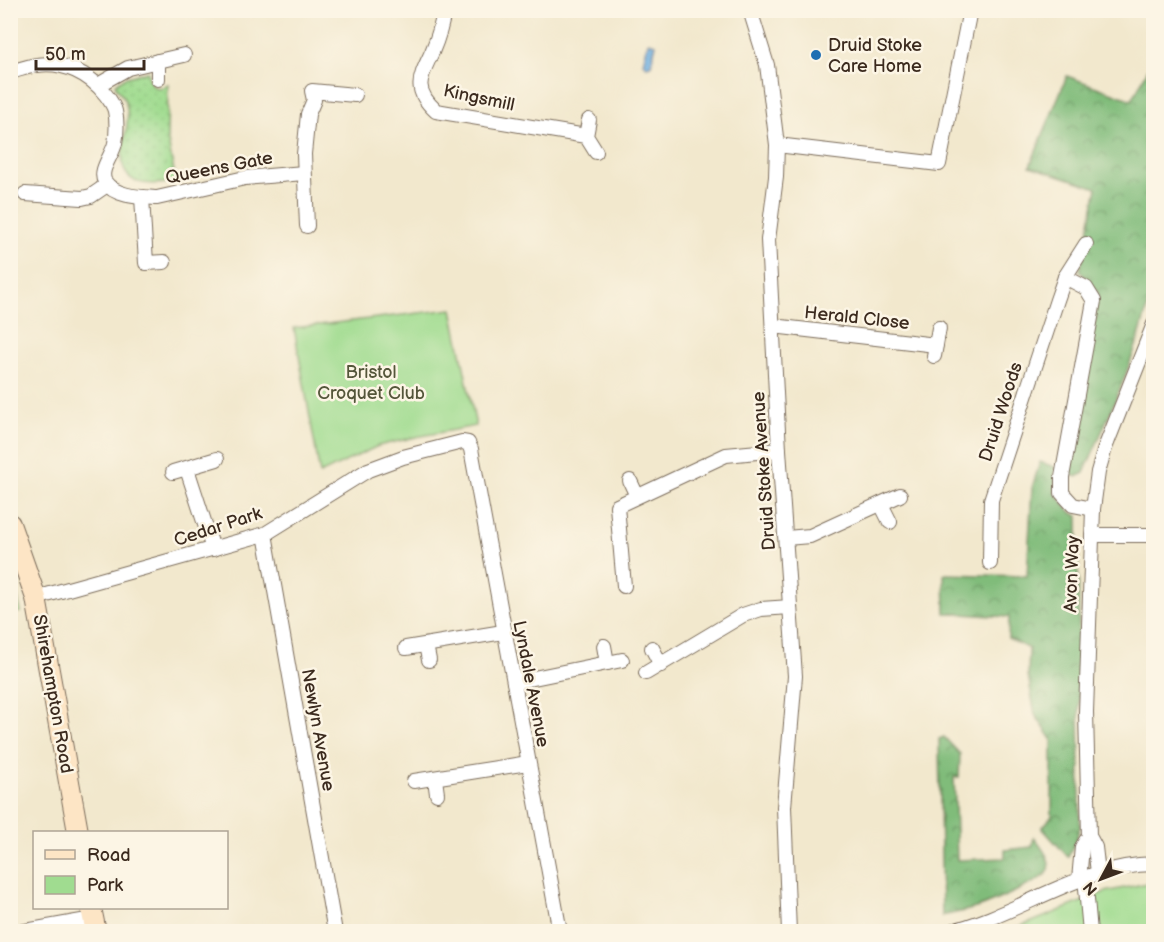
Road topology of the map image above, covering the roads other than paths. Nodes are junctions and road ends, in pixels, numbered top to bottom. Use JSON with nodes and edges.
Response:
{"nodes":[{"id":1,"x":444,"y":10,"type":"edge"},
{"id":2,"x":750,"y":10,"type":"edge"},
{"id":3,"x":970,"y":10,"type":"edge"},
{"id":4,"x":184,"y":55,"type":"dead end"},
{"id":5,"x":158,"y":61,"type":"junction"},
{"id":6,"x":10,"y":72,"type":"edge"},
{"id":7,"x":158,"y":79,"type":"dead end"},
{"id":8,"x":98,"y":85,"type":"junction"},
{"id":9,"x":355,"y":95,"type":"dead end"},
{"id":10,"x":589,"y":120,"type":"dead end"},
{"id":11,"x":586,"y":136,"type":"junction"},
{"id":12,"x":777,"y":145,"type":"junction"},
{"id":13,"x":596,"y":152,"type":"dead end"},
{"id":14,"x":304,"y":173,"type":"junction"},
{"id":15,"x":107,"y":185,"type":"junction"},
{"id":16,"x":25,"y":194,"type":"dead end"},
{"id":17,"x":142,"y":197,"type":"junction"},
{"id":18,"x":308,"y":226,"type":"dead end"},
{"id":19,"x":1086,"y":244,"type":"dead end"},
{"id":20,"x":164,"y":262,"type":"dead end"},
{"id":21,"x":1065,"y":277,"type":"junction"},
{"id":22,"x":773,"y":326,"type":"junction"},
{"id":23,"x":1153,"y":326,"type":"edge"},
{"id":24,"x":939,"y":328,"type":"dead end"},
{"id":25,"x":468,"y":443,"type":"joint"},
{"id":26,"x":779,"y":450,"type":"junction"},
{"id":27,"x":217,"y":459,"type":"dead end"},
{"id":28,"x":188,"y":469,"type":"junction"},
{"id":29,"x":173,"y":472,"type":"dead end"},
{"id":30,"x":630,"y":482,"type":"dead end"},
{"id":31,"x":900,"y":495,"type":"dead end"},
{"id":32,"x":637,"y":496,"type":"junction"},
{"id":33,"x":881,"y":504,"type":"junction"},
{"id":34,"x":1092,"y":509,"type":"junction"},
{"id":35,"x":890,"y":522,"type":"dead end"},
{"id":36,"x":10,"y":524,"type":"edge"},
{"id":37,"x":265,"y":534,"type":"junction"},
{"id":38,"x":1092,"y":535,"type":"junction"},
{"id":39,"x":1154,"y":535,"type":"edge"},
{"id":40,"x":786,"y":538,"type":"junction"},
{"id":41,"x":213,"y":549,"type":"junction"},
{"id":42,"x":990,"y":562,"type":"dead end"},
{"id":43,"x":624,"y":586,"type":"dead end"},
{"id":44,"x":36,"y":598,"type":"junction"},
{"id":45,"x":790,"y":607,"type":"junction"},
{"id":46,"x":503,"y":632,"type":"junction"},
{"id":47,"x":426,"y":645,"type":"junction"},
{"id":48,"x":604,"y":646,"type":"dead end"},
{"id":49,"x":406,"y":648,"type":"dead end"},
{"id":50,"x":652,"y":648,"type":"dead end"},
{"id":51,"x":429,"y":660,"type":"dead end"},
{"id":52,"x":622,"y":660,"type":"dead end"},
{"id":53,"x":607,"y":663,"type":"junction"},
{"id":54,"x":661,"y":665,"type":"junction"},
{"id":55,"x":646,"y":673,"type":"dead end"},
{"id":56,"x":514,"y":682,"type":"junction"},
{"id":57,"x":528,"y":763,"type":"junction"},
{"id":58,"x":435,"y":779,"type":"junction"},
{"id":59,"x":414,"y":781,"type":"dead end"},
{"id":60,"x":437,"y":794,"type":"dead end"},
{"id":61,"x":78,"y":831,"type":"edge"},
{"id":62,"x":1089,"y":836,"type":"junction"},
{"id":63,"x":1154,"y":864,"type":"edge"},
{"id":64,"x":1087,"y":876,"type":"junction"},
{"id":65,"x":94,"y":919,"type":"edge"},
{"id":66,"x":20,"y":932,"type":"edge"},
{"id":67,"x":335,"y":932,"type":"edge"},
{"id":68,"x":560,"y":932,"type":"edge"},
{"id":69,"x":789,"y":932,"type":"edge"},
{"id":70,"x":947,"y":932,"type":"edge"},
{"id":71,"x":1090,"y":932,"type":"edge"}],
"edges":[{"from":1,"to":11,"type":"street","name":"Kingsmill"},
{"from":2,"to":12,"type":"street","name":"Druid Stoke Avenue"},
{"from":3,"to":12,"type":"street"},
{"from":4,"to":5,"type":"street"},
{"from":5,"to":7,"type":"street"},
{"from":5,"to":8,"type":"street"},
{"from":6,"to":8,"type":"street"},
{"from":8,"to":15,"type":"street"},
{"from":9,"to":14,"type":"street"},
{"from":10,"to":11,"type":"street"},
{"from":11,"to":13,"type":"street"},
{"from":12,"to":22,"type":"street","name":"Druid Stoke Avenue"},
{"from":14,"to":17,"type":"street","name":"Queens Gate"},
{"from":14,"to":18,"type":"street"},
{"from":15,"to":16,"type":"street"},
{"from":15,"to":17,"type":"street","name":"Queens Gate"},
{"from":17,"to":20,"type":"street"},
{"from":19,"to":21,"type":"street","name":"Druid Woods"},
{"from":21,"to":34,"type":"street"},
{"from":21,"to":42,"type":"street","name":"Druid Woods"},
{"from":22,"to":24,"type":"street","name":"Herald Close"},
{"from":22,"to":26,"type":"street","name":"Druid Stoke Avenue"},
{"from":23,"to":34,"type":"street","name":"Avon Way"},
{"from":25,"to":37,"type":"street","name":"Cedar Park"},
{"from":25,"to":46,"type":"street","name":"Lyndale Avenue"},
{"from":26,"to":32,"type":"street"},
{"from":26,"to":40,"type":"street","name":"Druid Stoke Avenue"},
{"from":27,"to":28,"type":"street"},
{"from":28,"to":29,"type":"street"},
{"from":28,"to":41,"type":"street"},
{"from":30,"to":32,"type":"street"},
{"from":31,"to":33,"type":"street"},
{"from":32,"to":43,"type":"street"},
{"from":33,"to":35,"type":"street"},
{"from":33,"to":40,"type":"street"},
{"from":34,"to":38,"type":"street","name":"Avon Way"},
{"from":36,"to":44,"type":"main road","name":"Shirehampton Road"},
{"from":37,"to":41,"type":"street","name":"Cedar Park"},
{"from":37,"to":67,"type":"street","name":"Newlyn Avenue"},
{"from":38,"to":39,"type":"street"},
{"from":38,"to":62,"type":"street","name":"Avon Way"},
{"from":40,"to":45,"type":"street","name":"Druid Stoke Avenue"},
{"from":41,"to":44,"type":"street","name":"Cedar Park"},
{"from":44,"to":61,"type":"main road","name":"Shirehampton Road"},
{"from":45,"to":54,"type":"street"},
{"from":45,"to":69,"type":"street","name":"Druid Stoke Avenue"},
{"from":46,"to":47,"type":"street"},
{"from":46,"to":56,"type":"street","name":"Lyndale Avenue"},
{"from":47,"to":49,"type":"street"},
{"from":47,"to":51,"type":"street"},
{"from":48,"to":53,"type":"street"},
{"from":50,"to":54,"type":"street"},
{"from":52,"to":53,"type":"street"},
{"from":53,"to":56,"type":"street"},
{"from":54,"to":55,"type":"street"},
{"from":56,"to":57,"type":"street","name":"Lyndale Avenue"},
{"from":57,"to":58,"type":"street"},
{"from":57,"to":68,"type":"street","name":"Lyndale Avenue"},
{"from":58,"to":59,"type":"street"},
{"from":58,"to":60,"type":"street"},
{"from":62,"to":64,"type":"street","name":"Avon Way"},
{"from":62,"to":64,"type":"street","name":"Avon Way"},
{"from":63,"to":64,"type":"street"},
{"from":64,"to":70,"type":"street"},
{"from":64,"to":71,"type":"street"},
{"from":65,"to":66,"type":"street"}]}
